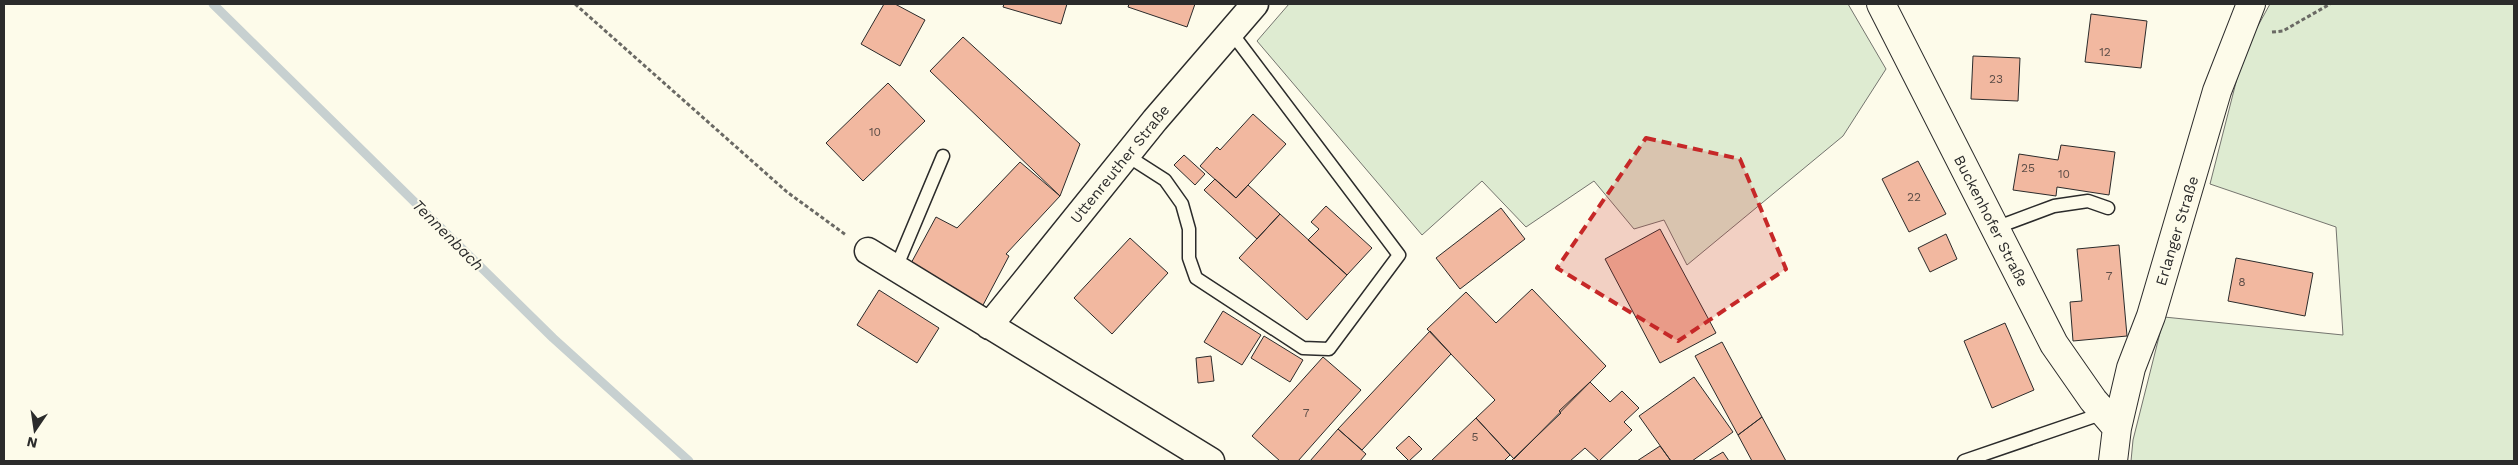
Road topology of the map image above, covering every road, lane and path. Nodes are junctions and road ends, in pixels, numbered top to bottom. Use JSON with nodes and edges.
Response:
{"nodes":[{"id":1,"x":575,"y":4,"type":"edge"},
{"id":2,"x":1255,"y":4,"type":"edge"},
{"id":3,"x":1881,"y":4,"type":"edge"},
{"id":4,"x":2251,"y":4,"type":"edge"},
{"id":5,"x":2330,"y":4,"type":"edge"},
{"id":6,"x":1230,"y":32,"type":"junction"},
{"id":7,"x":2236,"y":37,"type":"junction"},
{"id":8,"x":1126,"y":155,"type":"junction"},
{"id":9,"x":943,"y":156,"type":"dead end"},
{"id":10,"x":2108,"y":208,"type":"dead end"},
{"id":11,"x":1995,"y":228,"type":"junction"},
{"id":12,"x":868,"y":251,"type":"joint"},
{"id":13,"x":896,"y":268,"type":"junction"},
{"id":14,"x":990,"y":326,"type":"junction"},
{"id":15,"x":2110,"y":420,"type":"junction"},
{"id":16,"x":1211,"y":461,"type":"edge"},
{"id":17,"x":1964,"y":461,"type":"edge"},
{"id":18,"x":2113,"y":461,"type":"edge"}],
"edges":[{"from":1,"to":12,"type":"path"},
{"from":2,"to":6,"type":"street","name":"Uttenreuther Straße"},
{"from":3,"to":11,"type":"main road","name":"Buckenhofer Straße"},
{"from":4,"to":7,"type":"main road","name":"Erlanger Straße"},
{"from":5,"to":7,"type":"path"},
{"from":6,"to":8,"type":"street","name":"Uttenreuther Straße"},
{"from":6,"to":8,"type":"lane"},
{"from":7,"to":15,"type":"main road","name":"Erlanger Straße"},
{"from":8,"to":14,"type":"street","name":"Uttenreuther Straße"},
{"from":9,"to":13,"type":"lane"},
{"from":10,"to":11,"type":"lane"},
{"from":11,"to":15,"type":"main road","name":"Buckenhofer Straße"},
{"from":12,"to":13,"type":"street"},
{"from":13,"to":14,"type":"street"},
{"from":14,"to":16,"type":"street"},
{"from":15,"to":17,"type":"lane"},
{"from":15,"to":18,"type":"main road","name":"Erlanger Straße"}]}
